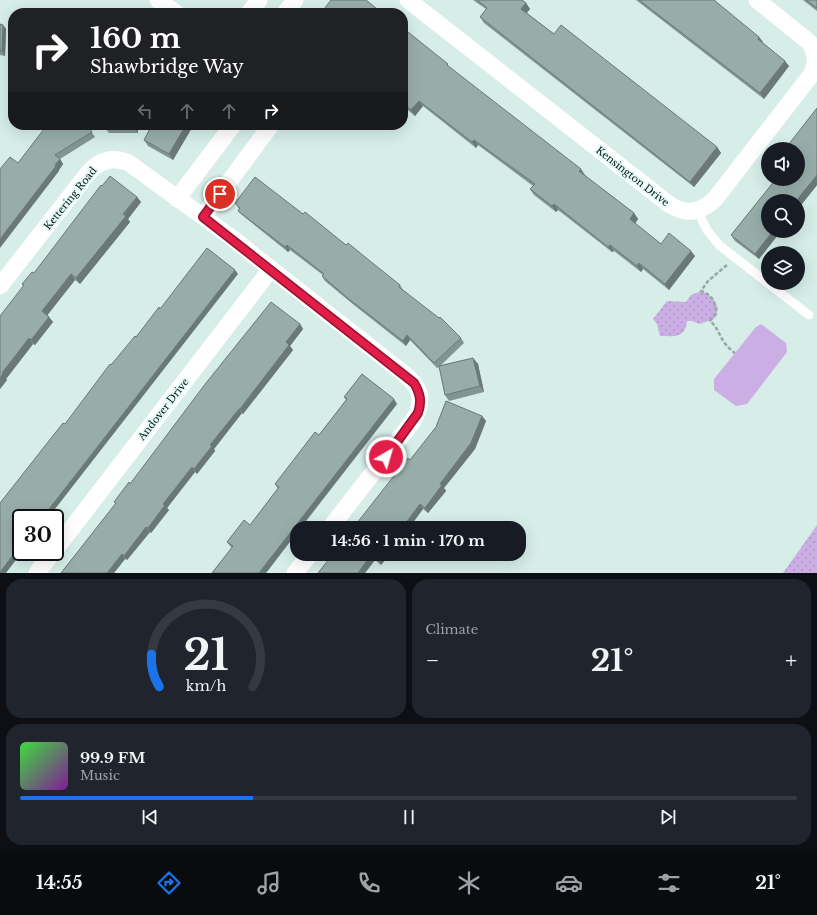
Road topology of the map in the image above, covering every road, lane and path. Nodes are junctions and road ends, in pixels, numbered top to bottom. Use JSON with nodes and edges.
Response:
{"nodes":[{"id":1,"x":158,"y":0,"type":"edge"},
{"id":2,"x":408,"y":0,"type":"edge"},
{"id":3,"x":757,"y":0,"type":"edge"},
{"id":4,"x":169,"y":8,"type":"edge"},
{"id":5,"x":229,"y":130,"type":"edge"},
{"id":6,"x":267,"y":130,"type":"edge"},
{"id":7,"x":177,"y":199,"type":"junction"},
{"id":8,"x":698,"y":212,"type":"junction"},
{"id":9,"x":203,"y":217,"type":"junction"},
{"id":10,"x":734,"y":257,"type":"junction"},
{"id":11,"x":271,"y":269,"type":"junction"},
{"id":12,"x":0,"y":286,"type":"edge"},
{"id":13,"x":809,"y":315,"type":"dead end"},
{"id":14,"x":735,"y":353,"type":"dead end"},
{"id":15,"x":335,"y":521,"type":"edge"},
{"id":16,"x":64,"y":538,"type":"edge"},
{"id":17,"x":46,"y":561,"type":"edge"},
{"id":18,"x":304,"y":561,"type":"edge"},
{"id":19,"x":37,"y":573,"type":"edge"},
{"id":20,"x":295,"y":573,"type":"edge"}],
"edges":[{"from":1,"to":4,"type":"street"},
{"from":2,"to":8,"type":"street","name":"Kensington Drive"},
{"from":3,"to":8,"type":"street"},
{"from":5,"to":7,"type":"street"},
{"from":6,"to":9,"type":"street"},
{"from":7,"to":9,"type":"street"},
{"from":7,"to":12,"type":"street","name":"Kettering Road"},
{"from":8,"to":10,"type":"lane"},
{"from":9,"to":11,"type":"street"},
{"from":10,"to":13,"type":"lane"},
{"from":10,"to":14,"type":"path"},
{"from":11,"to":15,"type":"street"},
{"from":11,"to":16,"type":"street","name":"Andover Drive"},
{"from":17,"to":19,"type":"street"},
{"from":18,"to":20,"type":"street"}]}
